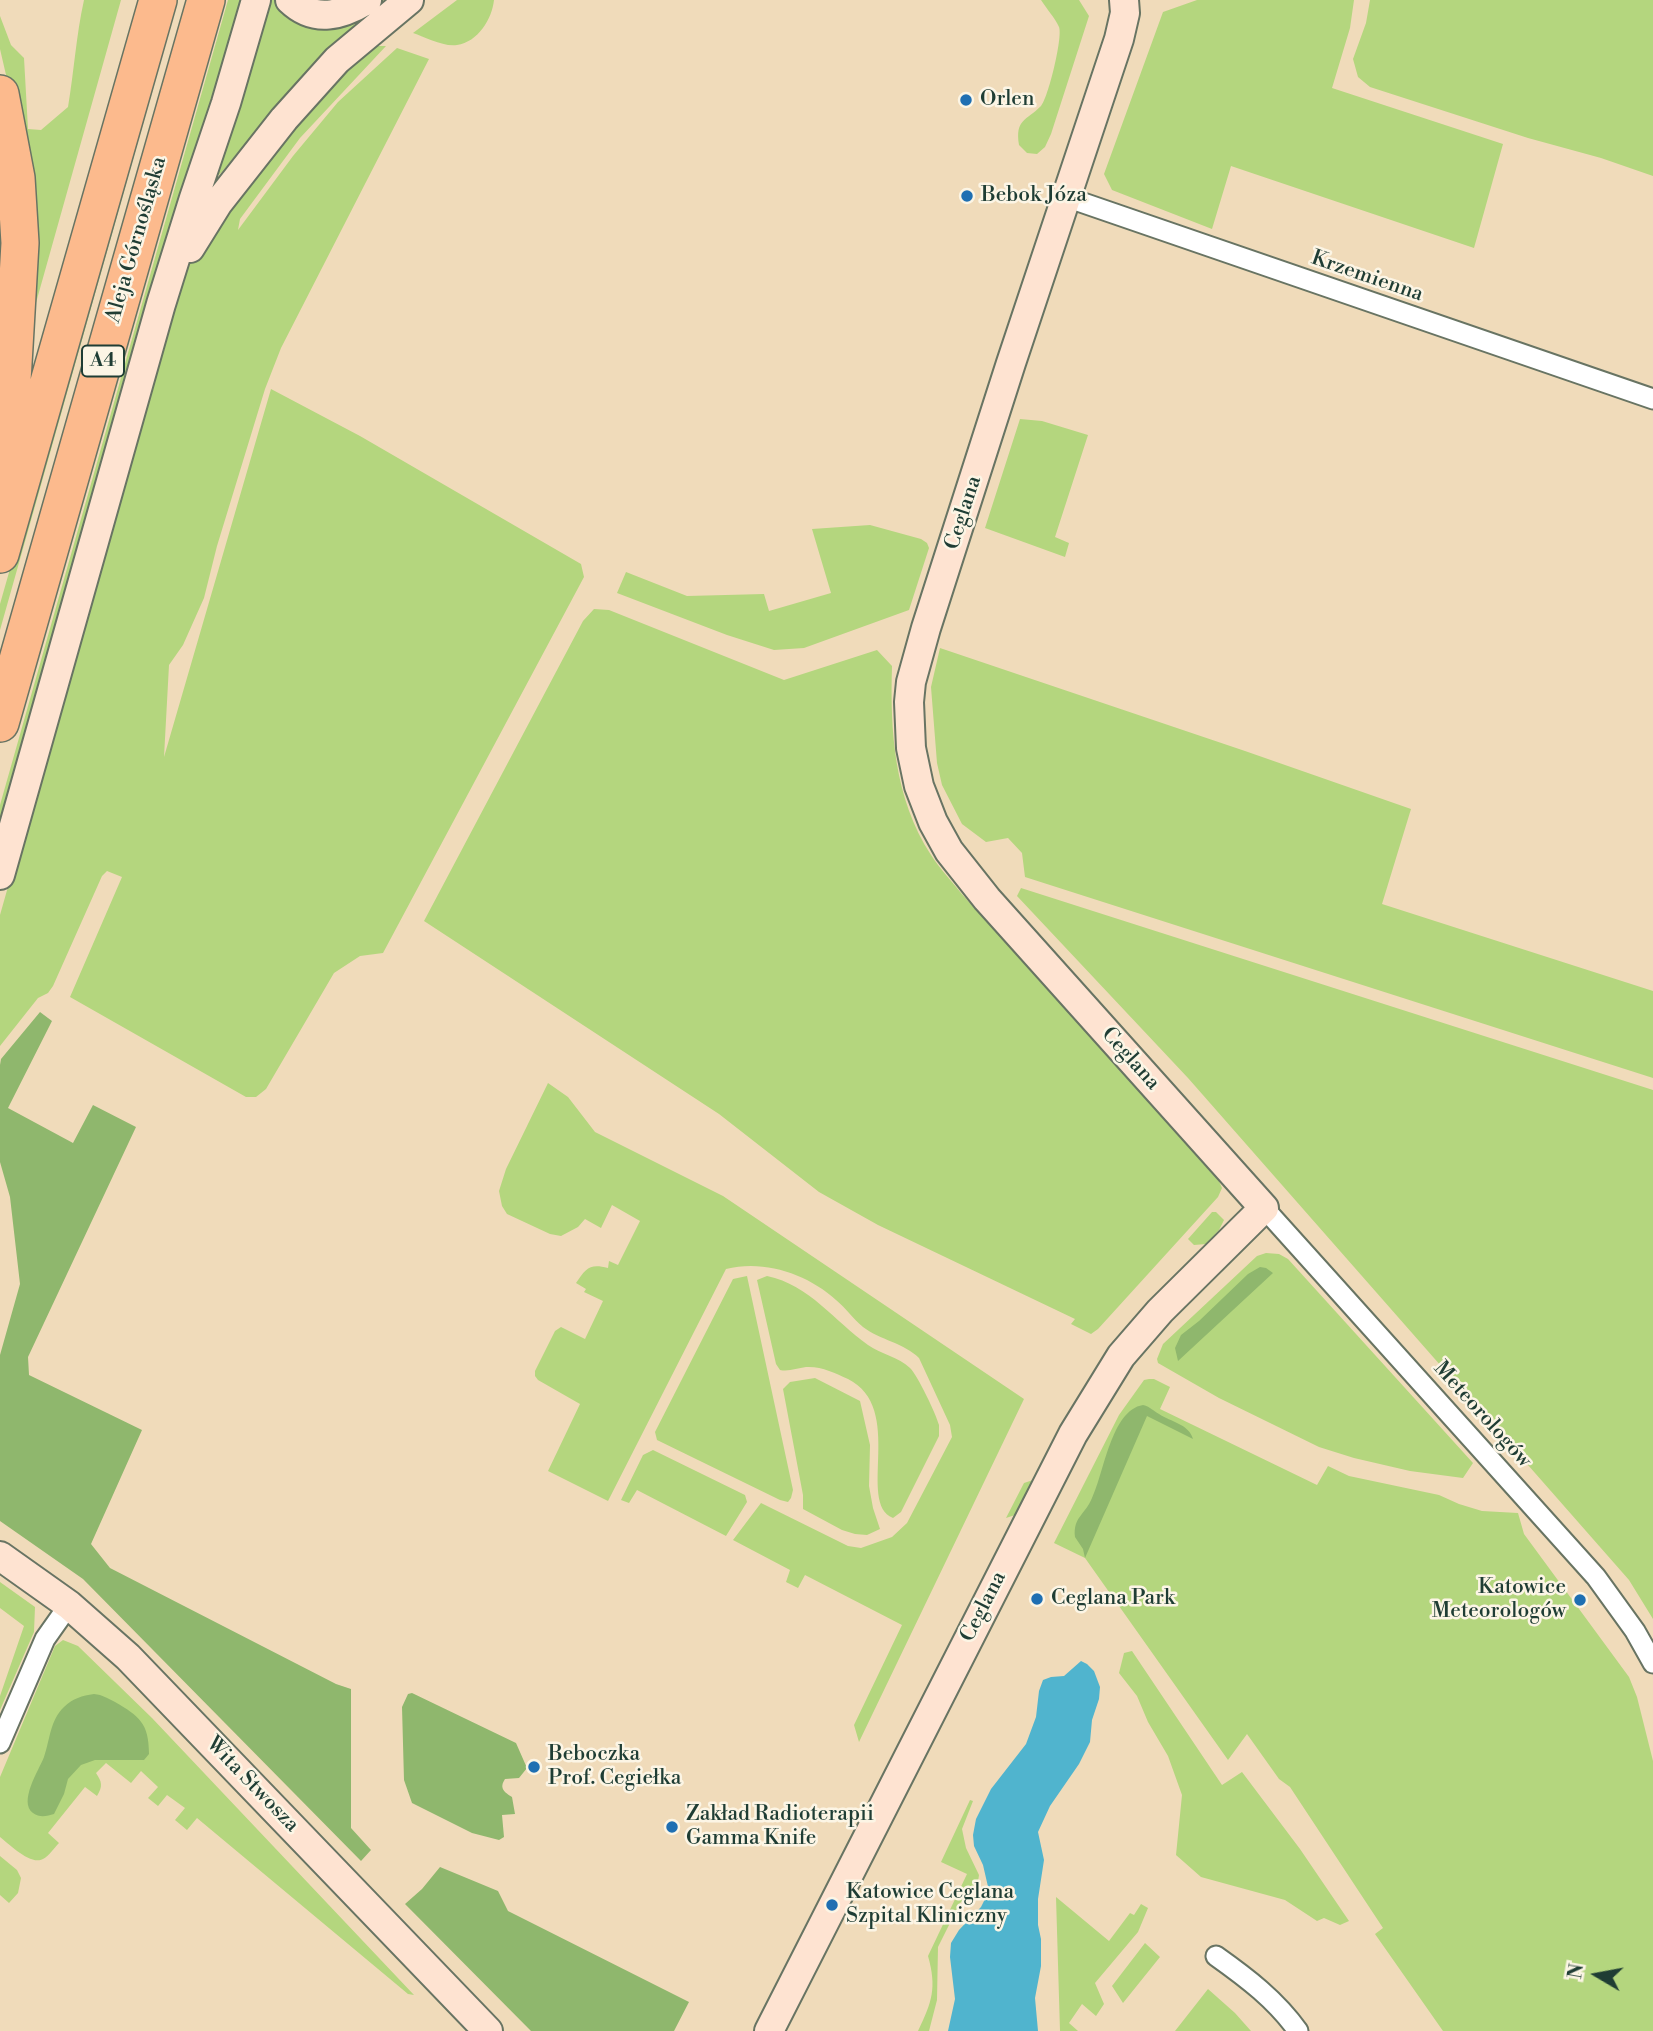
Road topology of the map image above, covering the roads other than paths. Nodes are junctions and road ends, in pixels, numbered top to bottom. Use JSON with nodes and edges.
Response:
{"nodes":[{"id":1,"x":158,"y":0,"type":"edge"},
{"id":2,"x":206,"y":0,"type":"edge"},
{"id":3,"x":256,"y":0,"type":"edge"},
{"id":4,"x":290,"y":0,"type":"edge"},
{"id":5,"x":367,"y":0,"type":"edge"},
{"id":6,"x":409,"y":0,"type":"edge"},
{"id":7,"x":1124,"y":0,"type":"edge"},
{"id":8,"x":0,"y":94,"type":"edge"},
{"id":9,"x":1066,"y":197,"type":"junction"},
{"id":10,"x":161,"y":304,"type":"junction"},
{"id":11,"x":1653,"y":399,"type":"edge"},
{"id":12,"x":0,"y":475,"type":"edge"},
{"id":13,"x":0,"y":554,"type":"edge"},
{"id":14,"x":0,"y":723,"type":"edge"},
{"id":15,"x":0,"y":875,"type":"edge"},
{"id":16,"x":1264,"y":1208,"type":"junction"},
{"id":17,"x":0,"y":1556,"type":"edge"},
{"id":18,"x":68,"y":1605,"type":"junction"},
{"id":19,"x":1653,"y":1663,"type":"edge"},
{"id":20,"x":0,"y":1743,"type":"edge"},
{"id":21,"x":1216,"y":1956,"type":"dead end"},
{"id":22,"x":488,"y":2031,"type":"edge"},
{"id":23,"x":769,"y":2031,"type":"edge"},
{"id":24,"x":1298,"y":2031,"type":"edge"}],
"edges":[{"from":1,"to":13,"type":"highway","number":"A4"},
{"from":2,"to":14,"type":"highway","name":"Aleja Górnośląska","number":"A4"},
{"from":3,"to":10,"type":"street"},
{"from":4,"to":5,"type":"street"},
{"from":6,"to":10,"type":"street"},
{"from":7,"to":9,"type":"street","name":"Ceglana"},
{"from":8,"to":12,"type":"highway"},
{"from":9,"to":11,"type":"street","name":"Krzemienna"},
{"from":9,"to":16,"type":"street","name":"Ceglana"},
{"from":10,"to":15,"type":"street"},
{"from":16,"to":19,"type":"street","name":"Meteorologów"},
{"from":16,"to":23,"type":"street","name":"Ceglana"},
{"from":17,"to":18,"type":"street","name":"Wita Stwosza"},
{"from":18,"to":20,"type":"street"},
{"from":18,"to":22,"type":"street","name":"Wita Stwosza"},
{"from":21,"to":24,"type":"street"}]}
